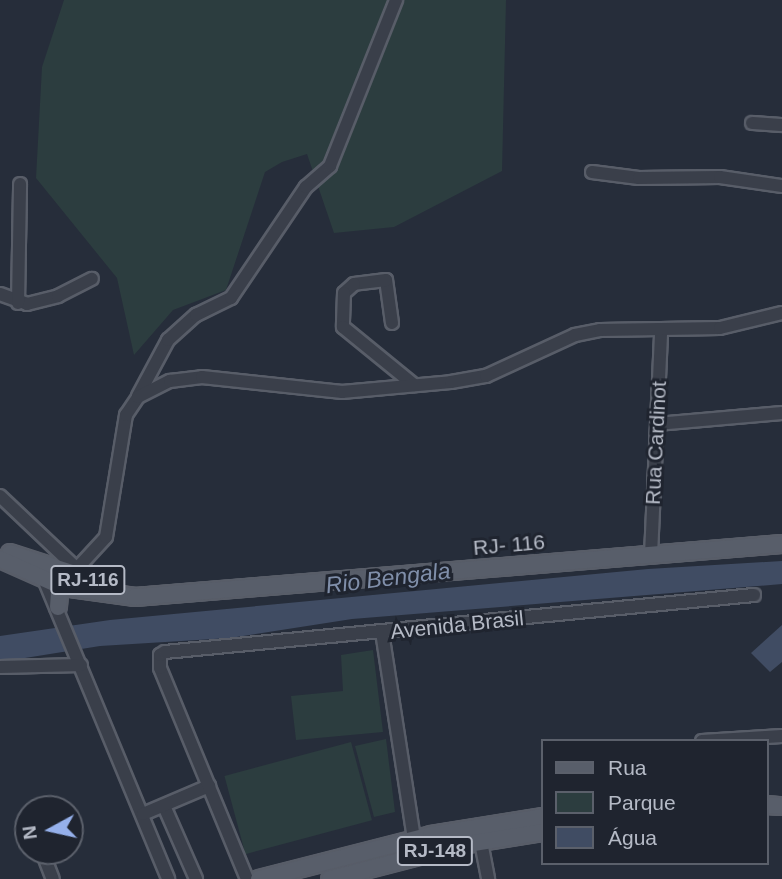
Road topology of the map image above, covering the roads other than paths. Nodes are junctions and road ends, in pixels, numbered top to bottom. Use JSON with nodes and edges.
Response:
{"nodes":[{"id":1,"x":396,"y":0,"type":"edge"},
{"id":2,"x":752,"y":123,"type":"dead end"},
{"id":3,"x":782,"y":125,"type":"edge"},
{"id":4,"x":592,"y":172,"type":"dead end"},
{"id":5,"x":20,"y":184,"type":"dead end"},
{"id":6,"x":782,"y":186,"type":"edge"},
{"id":7,"x":92,"y":279,"type":"dead end"},
{"id":8,"x":0,"y":294,"type":"edge"},
{"id":9,"x":18,"y":303,"type":"junction"},
{"id":10,"x":782,"y":313,"type":"edge"},
{"id":11,"x":392,"y":323,"type":"dead end"},
{"id":12,"x":661,"y":331,"type":"junction"},
{"id":13,"x":414,"y":385,"type":"junction"},
{"id":14,"x":138,"y":397,"type":"junction"},
{"id":15,"x":782,"y":413,"type":"edge"},
{"id":16,"x":657,"y":424,"type":"junction"},
{"id":17,"x":0,"y":496,"type":"edge"},
{"id":18,"x":782,"y":544,"type":"edge"},
{"id":19,"x":0,"y":549,"type":"edge"},
{"id":20,"x":651,"y":555,"type":"junction"},
{"id":21,"x":24,"y":558,"type":"junction"},
{"id":22,"x":0,"y":559,"type":"edge"},
{"id":23,"x":44,"y":579,"type":"junction"},
{"id":24,"x":78,"y":581,"type":"junction"},
{"id":25,"x":754,"y":595,"type":"dead end"},
{"id":26,"x":60,"y":611,"type":"junction"},
{"id":27,"x":382,"y":632,"type":"junction"},
{"id":28,"x":79,"y":661,"type":"junction"},
{"id":29,"x":0,"y":667,"type":"edge"},
{"id":30,"x":782,"y":736,"type":"edge"},
{"id":31,"x":734,"y":739,"type":"edge"},
{"id":32,"x":209,"y":786,"type":"junction"},
{"id":33,"x":164,"y":806,"type":"junction"},
{"id":34,"x":143,"y":814,"type":"junction"},
{"id":35,"x":540,"y":818,"type":"edge"},
{"id":36,"x":506,"y":829,"type":"junction"},
{"id":37,"x":540,"y":832,"type":"edge"},
{"id":38,"x":414,"y":839,"type":"junction"},
{"id":39,"x":481,"y":842,"type":"junction"},
{"id":40,"x":168,"y":879,"type":"edge"},
{"id":41,"x":196,"y":879,"type":"edge"},
{"id":42,"x":247,"y":879,"type":"edge"},
{"id":43,"x":259,"y":879,"type":"edge"},
{"id":44,"x":330,"y":879,"type":"edge"},
{"id":45,"x":488,"y":879,"type":"edge"}],
"edges":[{"from":1,"to":14,"type":"street"},
{"from":2,"to":3,"type":"street"},
{"from":4,"to":6,"type":"street"},
{"from":5,"to":9,"type":"street"},
{"from":7,"to":9,"type":"street"},
{"from":8,"to":9,"type":"street"},
{"from":10,"to":12,"type":"street"},
{"from":11,"to":13,"type":"street"},
{"from":12,"to":13,"type":"street"},
{"from":12,"to":16,"type":"street","name":"Rua Cardinot"},
{"from":13,"to":14,"type":"street"},
{"from":14,"to":24,"type":"street"},
{"from":15,"to":16,"type":"street"},
{"from":16,"to":20,"type":"street","name":"Rua Cardinot"},
{"from":17,"to":24,"type":"street"},
{"from":18,"to":20,"type":"main road","name":"RJ- 116","number":"RJ-116"},
{"from":19,"to":21,"type":"main road","name":"RJ- 116","number":"RJ-116"},
{"from":20,"to":24,"type":"main road","name":"RJ- 116","number":"RJ-116"},
{"from":21,"to":23,"type":"main road"},
{"from":21,"to":24,"type":"main road","name":"RJ- 116","number":"RJ-116"},
{"from":22,"to":23,"type":"main road","name":"RJ- 116","number":"RJ-116"},
{"from":23,"to":24,"type":"main road","name":"RJ- 116","number":"RJ-116"},
{"from":23,"to":26,"type":"street"},
{"from":24,"to":26,"type":"main road"},
{"from":24,"to":26,"type":"main road"},
{"from":25,"to":27,"type":"street","name":"Avenida Brasil"},
{"from":26,"to":28,"type":"street"},
{"from":27,"to":32,"type":"street","name":"Avenida Brasil"},
{"from":27,"to":38,"type":"street"},
{"from":28,"to":29,"type":"street"},
{"from":28,"to":34,"type":"street"},
{"from":30,"to":31,"type":"street"},
{"from":32,"to":33,"type":"street"},
{"from":32,"to":42,"type":"street"},
{"from":33,"to":34,"type":"street"},
{"from":33,"to":41,"type":"street"},
{"from":34,"to":40,"type":"street"},
{"from":35,"to":36,"type":"main road"},
{"from":36,"to":37,"type":"main road","number":"RJ-148"},
{"from":36,"to":38,"type":"main road"},
{"from":36,"to":39,"type":"main road","number":"RJ-148"},
{"from":38,"to":43,"type":"main road"},
{"from":39,"to":44,"type":"main road","number":"RJ-148"},
{"from":39,"to":45,"type":"street"}]}
